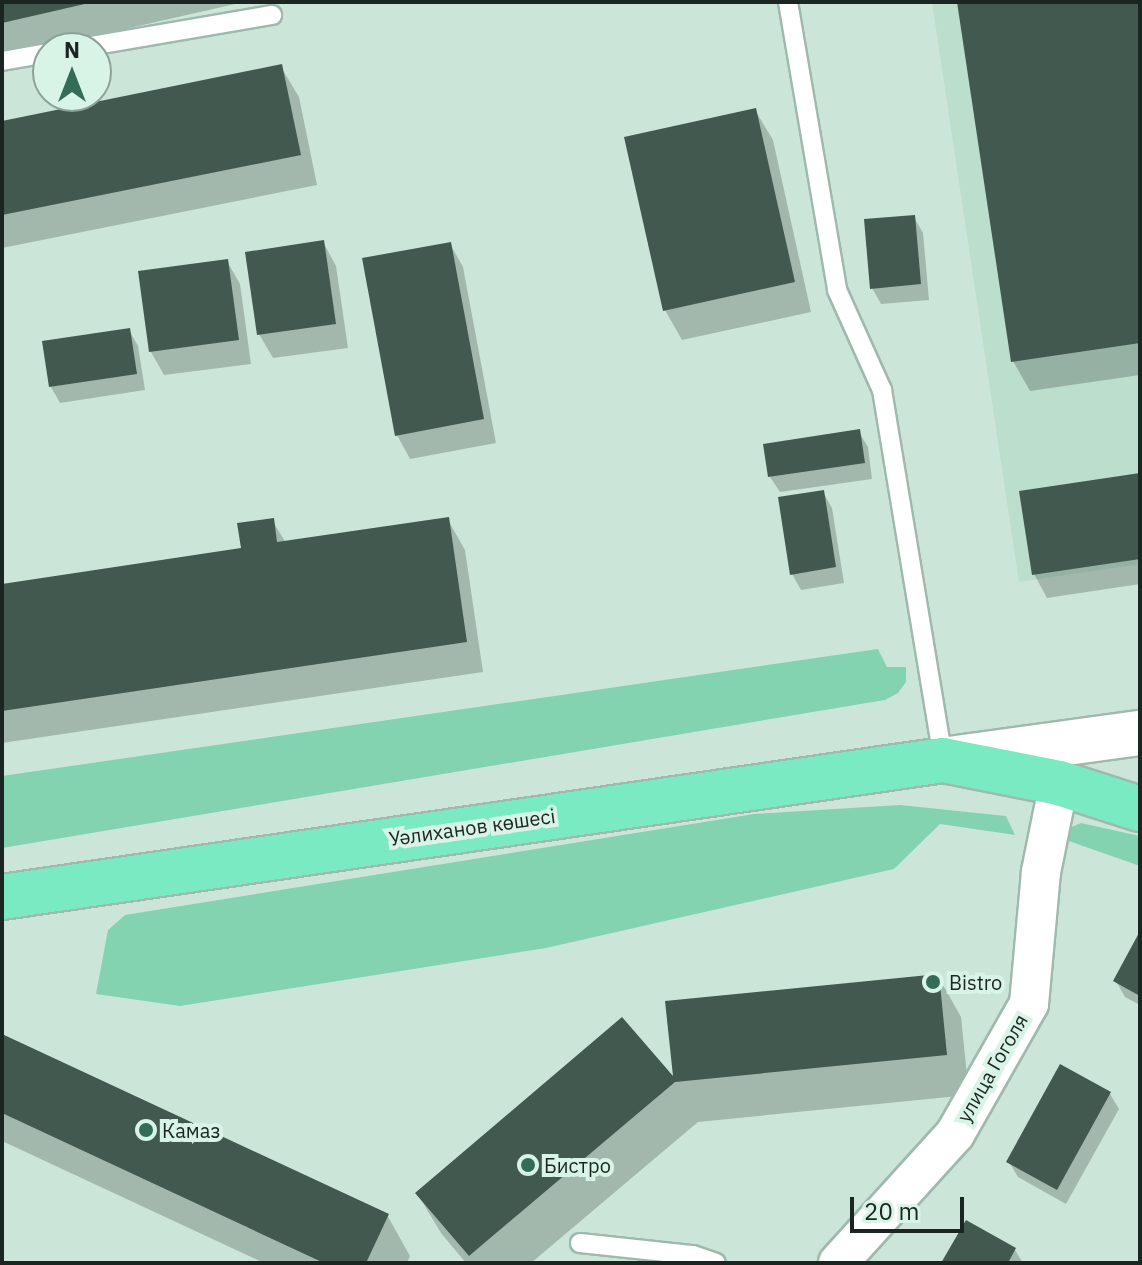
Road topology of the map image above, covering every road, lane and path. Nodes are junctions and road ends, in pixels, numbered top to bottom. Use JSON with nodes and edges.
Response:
{"nodes":[{"id":1,"x":788,"y":2,"type":"edge"},
{"id":2,"x":272,"y":15,"type":"dead end"},
{"id":3,"x":112,"y":42,"type":"edge"},
{"id":4,"x":32,"y":56,"type":"edge"},
{"id":5,"x":2,"y":61,"type":"edge"},
{"id":6,"x":1140,"y":733,"type":"edge"},
{"id":7,"x":943,"y":760,"type":"junction"},
{"id":8,"x":1059,"y":783,"type":"junction"},
{"id":9,"x":1140,"y":809,"type":"edge"},
{"id":10,"x":2,"y":897,"type":"edge"},
{"id":11,"x":580,"y":1243,"type":"dead end"},
{"id":12,"x":716,"y":1263,"type":"edge"},
{"id":13,"x":838,"y":1263,"type":"edge"}],
"edges":[{"from":1,"to":7,"type":"lane"},
{"from":2,"to":3,"type":"lane"},
{"from":4,"to":5,"type":"lane"},
{"from":6,"to":7,"type":"street","name":"Уәлиханов көшесі"},
{"from":7,"to":8,"type":"highway","name":"Уәлиханов көшесі"},
{"from":7,"to":10,"type":"highway","name":"Уәлиханов көшесі"},
{"from":8,"to":9,"type":"highway","name":"Уәлиханов көшесі"},
{"from":8,"to":13,"type":"street","name":"улица Гоголя"},
{"from":11,"to":12,"type":"lane"}]}
